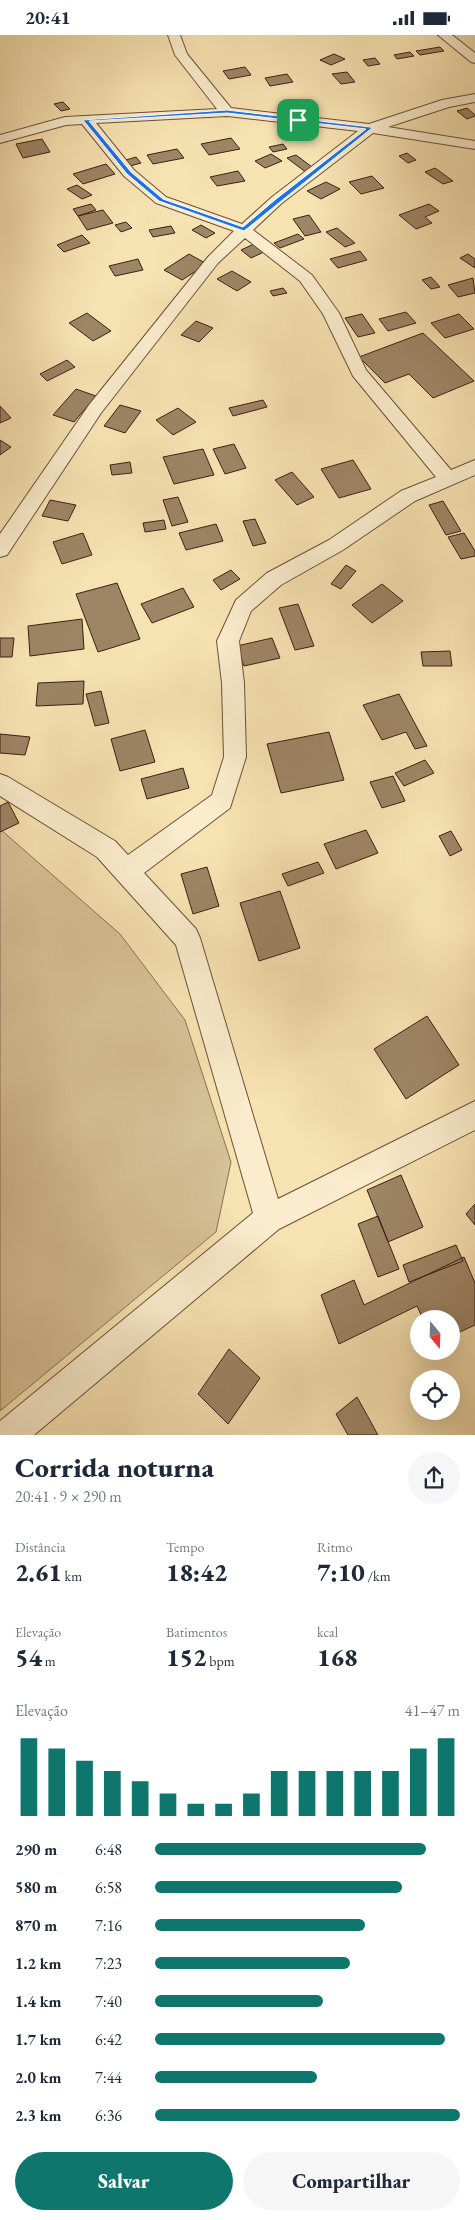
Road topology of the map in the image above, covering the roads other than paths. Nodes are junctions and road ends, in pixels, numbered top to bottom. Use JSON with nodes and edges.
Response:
{"nodes":[{"id":1,"x":174,"y":35,"type":"edge"},
{"id":2,"x":444,"y":35,"type":"edge"},
{"id":3,"x":475,"y":59,"type":"edge"},
{"id":4,"x":475,"y":98,"type":"edge"},
{"id":5,"x":227,"y":112,"type":"junction"},
{"id":6,"x":86,"y":120,"type":"junction"},
{"id":7,"x":370,"y":128,"type":"junction"},
{"id":8,"x":0,"y":139,"type":"edge"},
{"id":9,"x":475,"y":145,"type":"edge"},
{"id":10,"x":244,"y":229,"type":"junction"},
{"id":11,"x":475,"y":467,"type":"edge"},
{"id":12,"x":448,"y":479,"type":"junction"},
{"id":13,"x":0,"y":551,"type":"edge"},
{"id":14,"x":0,"y":784,"type":"edge"},
{"id":15,"x":126,"y":871,"type":"junction"},
{"id":16,"x":475,"y":1115,"type":"edge"},
{"id":17,"x":269,"y":1219,"type":"junction"},
{"id":18,"x":9,"y":1435,"type":"edge"}],
"edges":[{"from":1,"to":5,"type":"street"},
{"from":2,"to":3,"type":"street"},
{"from":4,"to":7,"type":"street"},
{"from":5,"to":6,"type":"street"},
{"from":5,"to":7,"type":"street"},
{"from":6,"to":8,"type":"street"},
{"from":6,"to":10,"type":"street"},
{"from":7,"to":9,"type":"street"},
{"from":7,"to":10,"type":"street"},
{"from":10,"to":12,"type":"street"},
{"from":10,"to":13,"type":"street"},
{"from":11,"to":12,"type":"street"},
{"from":12,"to":15,"type":"street"},
{"from":14,"to":15,"type":"street"},
{"from":15,"to":17,"type":"street"},
{"from":16,"to":17,"type":"street"},
{"from":17,"to":18,"type":"street"}]}
